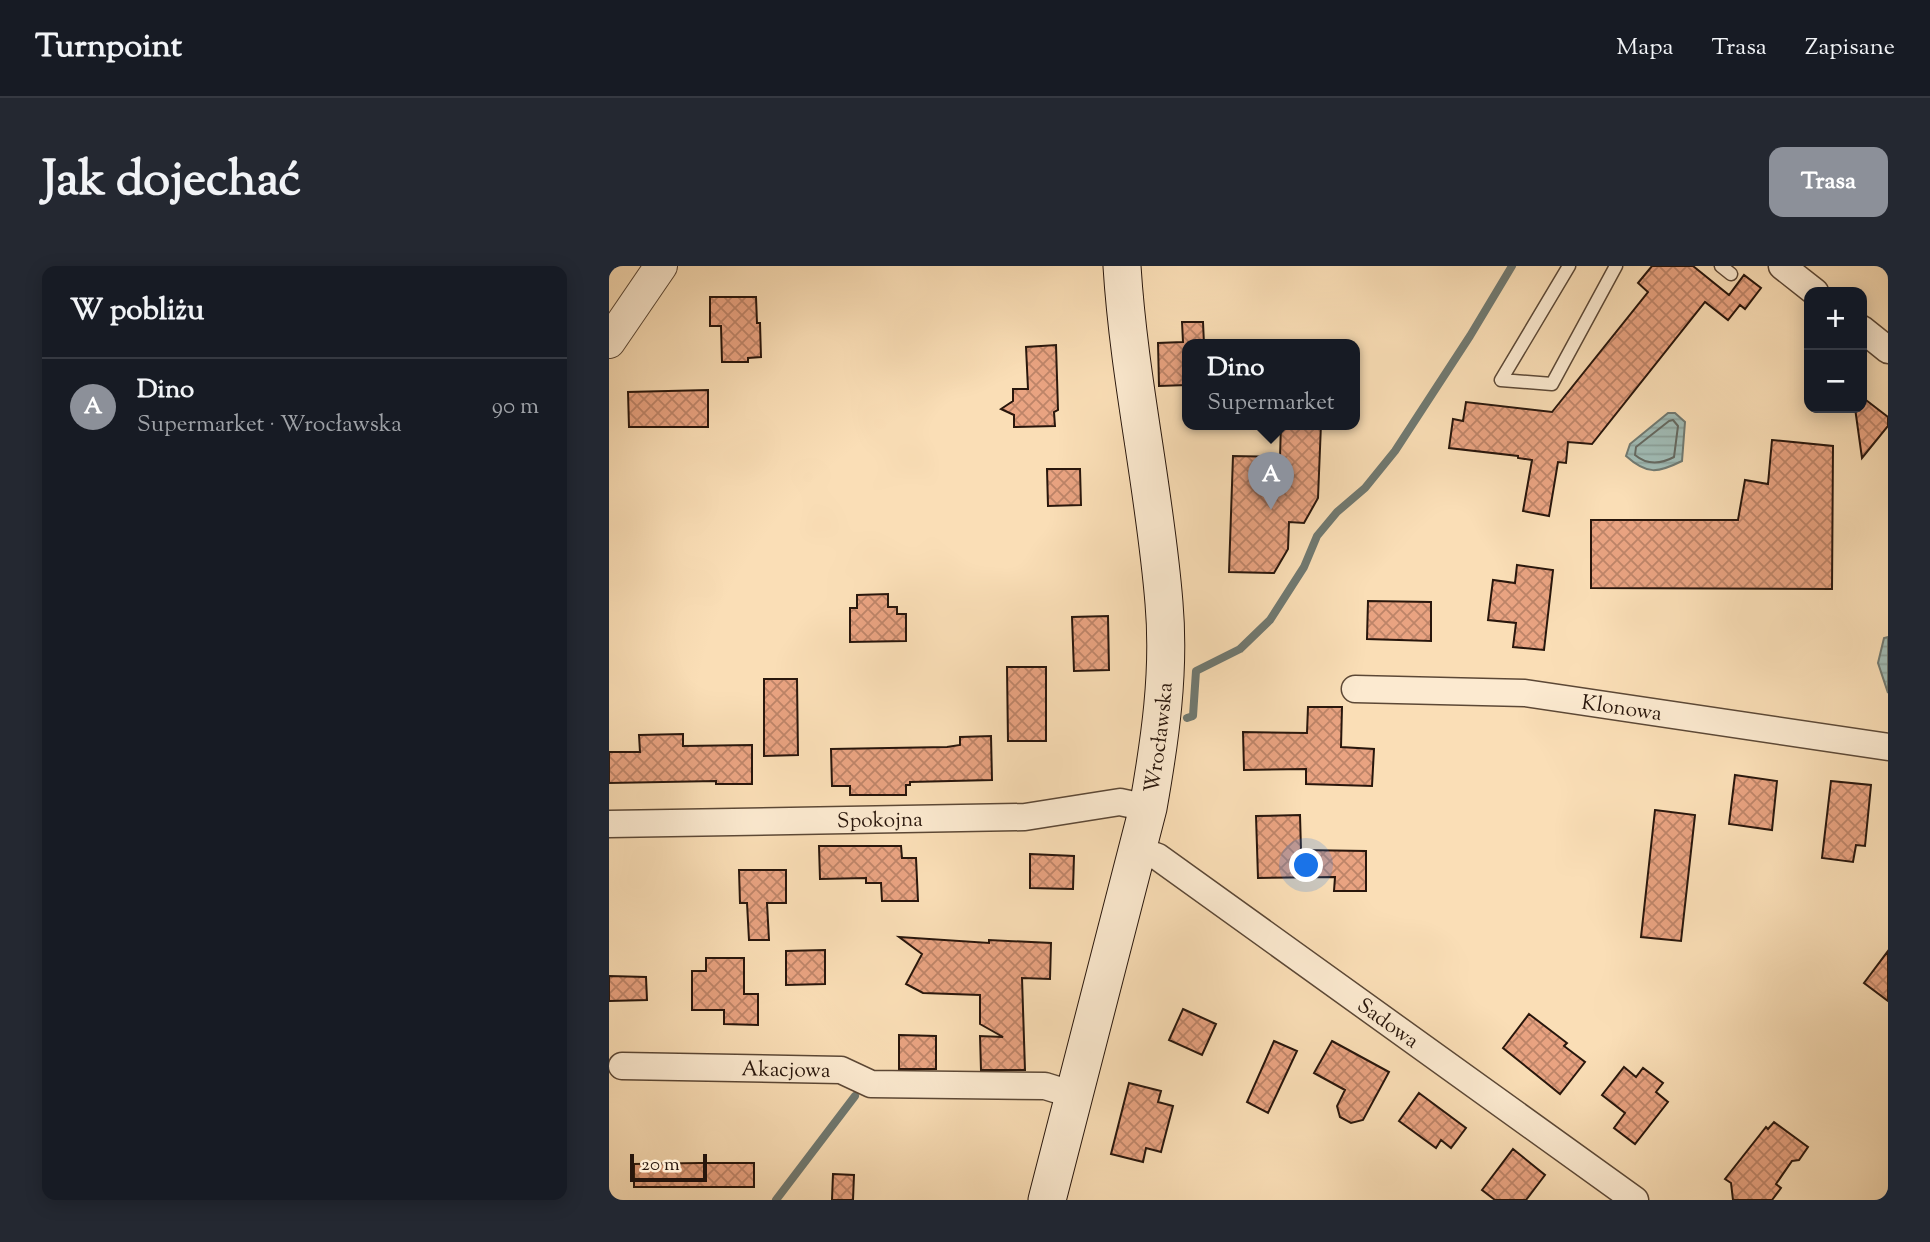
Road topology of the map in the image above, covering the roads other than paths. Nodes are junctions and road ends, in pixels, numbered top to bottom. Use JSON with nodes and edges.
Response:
{"nodes":[{"id":1,"x":661,"y":266,"type":"edge"},
{"id":2,"x":1122,"y":266,"type":"edge"},
{"id":3,"x":1569,"y":266,"type":"edge"},
{"id":4,"x":1616,"y":266,"type":"edge"},
{"id":5,"x":1782,"y":266,"type":"edge"},
{"id":6,"x":1809,"y":287,"type":"edge"},
{"id":7,"x":1867,"y":333,"type":"edge"},
{"id":8,"x":609,"y":342,"type":"edge"},
{"id":9,"x":1888,"y":350,"type":"edge"},
{"id":10,"x":1355,"y":689,"type":"dead end"},
{"id":11,"x":1888,"y":747,"type":"edge"},
{"id":12,"x":1148,"y":808,"type":"junction"},
{"id":13,"x":609,"y":824,"type":"edge"},
{"id":14,"x":1139,"y":850,"type":"junction"},
{"id":15,"x":622,"y":1066,"type":"dead end"},
{"id":16,"x":1075,"y":1094,"type":"junction"},
{"id":17,"x":1047,"y":1200,"type":"edge"},
{"id":18,"x":1635,"y":1200,"type":"edge"}],
"edges":[{"from":1,"to":8,"type":"street"},
{"from":2,"to":12,"type":"main road","name":"Wrocławska"},
{"from":3,"to":4,"type":"lane"},
{"from":5,"to":6,"type":"street"},
{"from":7,"to":9,"type":"street"},
{"from":10,"to":11,"type":"street","name":"Klonowa"},
{"from":12,"to":13,"type":"street","name":"Spokojna"},
{"from":12,"to":14,"type":"main road","name":"Wrocławska"},
{"from":14,"to":16,"type":"main road","name":"Wrocławska"},
{"from":14,"to":18,"type":"street","name":"Sadowa"},
{"from":15,"to":16,"type":"street","name":"Akacjowa"},
{"from":16,"to":17,"type":"main road","name":"Wrocławska"}]}
